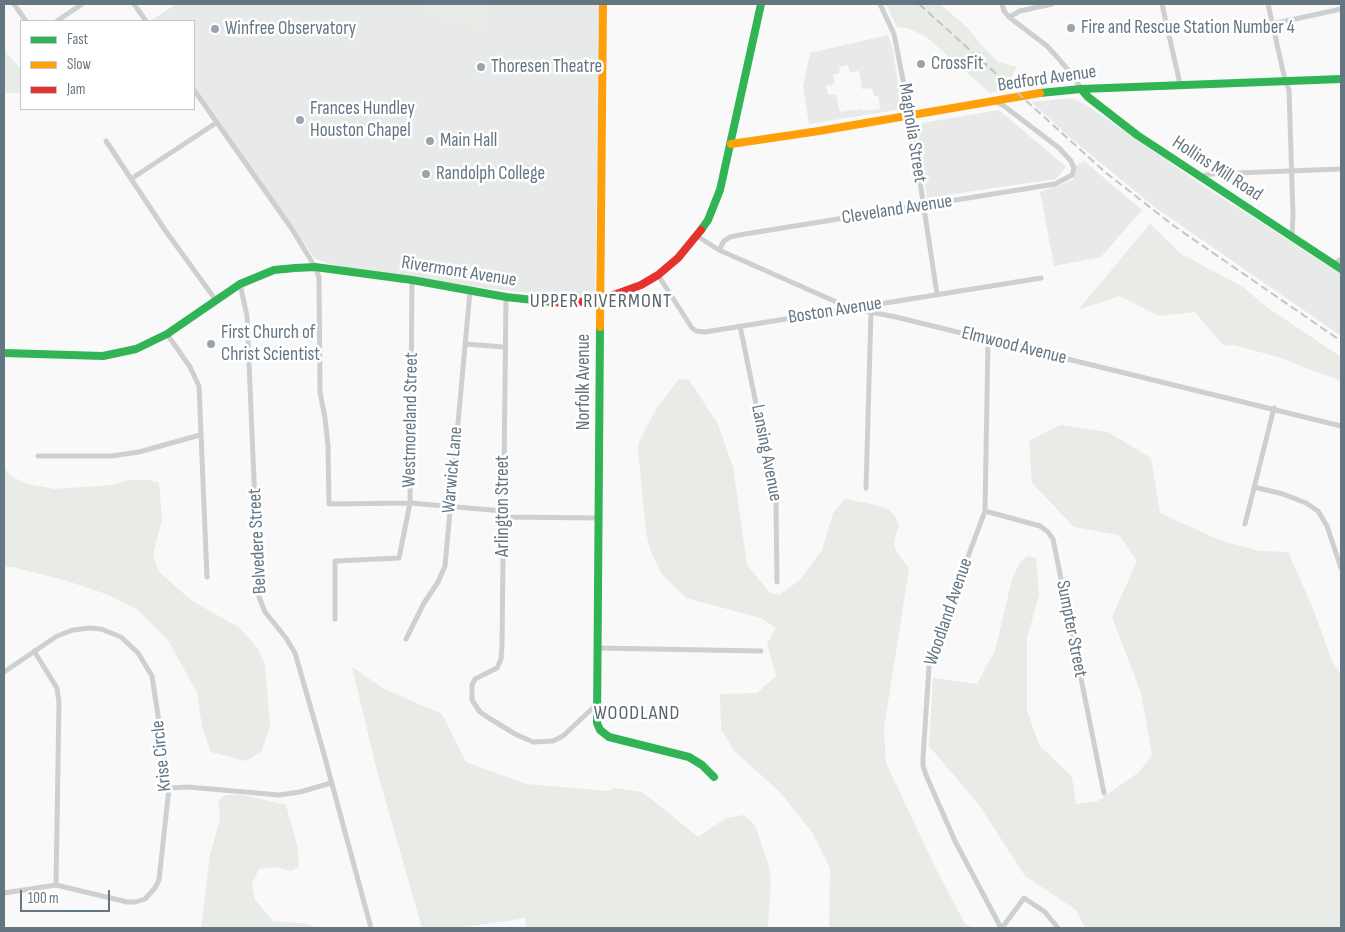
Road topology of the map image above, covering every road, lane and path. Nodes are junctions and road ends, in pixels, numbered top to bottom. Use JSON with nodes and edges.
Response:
{"nodes":[{"id":1,"x":14,"y":4,"type":"edge"},
{"id":2,"x":82,"y":4,"type":"edge"},
{"id":3,"x":134,"y":4,"type":"edge"},
{"id":4,"x":603,"y":4,"type":"edge"},
{"id":5,"x":761,"y":4,"type":"edge"},
{"id":6,"x":880,"y":4,"type":"edge"},
{"id":7,"x":1002,"y":4,"type":"edge"},
{"id":8,"x":1052,"y":4,"type":"edge"},
{"id":9,"x":1162,"y":4,"type":"edge"},
{"id":10,"x":1268,"y":4,"type":"edge"},
{"id":11,"x":1341,"y":9,"type":"edge"},
{"id":12,"x":1009,"y":17,"type":"junction"},
{"id":13,"x":25,"y":20,"type":"edge"},
{"id":14,"x":58,"y":20,"type":"edge"},
{"id":15,"x":145,"y":20,"type":"edge"},
{"id":16,"x":1272,"y":24,"type":"junction"},
{"id":17,"x":1341,"y":79,"type":"edge"},
{"id":18,"x":1285,"y":80,"type":"junction"},
{"id":19,"x":1180,"y":84,"type":"junction"},
{"id":20,"x":1081,"y":89,"type":"junction"},
{"id":21,"x":195,"y":92,"type":"edge"},
{"id":22,"x":1000,"y":102,"type":"junction"},
{"id":23,"x":910,"y":116,"type":"junction"},
{"id":24,"x":216,"y":123,"type":"junction"},
{"id":25,"x":106,"y":141,"type":"dead end"},
{"id":26,"x":731,"y":144,"type":"junction"},
{"id":27,"x":1341,"y":169,"type":"edge"},
{"id":28,"x":1291,"y":170,"type":"junction"},
{"id":29,"x":1200,"y":177,"type":"junction"},
{"id":30,"x":131,"y":179,"type":"junction"},
{"id":31,"x":923,"y":205,"type":"junction"},
{"id":32,"x":697,"y":236,"type":"junction"},
{"id":33,"x":1292,"y":237,"type":"junction"},
{"id":34,"x":718,"y":250,"type":"junction"},
{"id":35,"x":1341,"y":259,"type":"edge"},
{"id":36,"x":1333,"y":264,"type":"junction"},
{"id":37,"x":315,"y":267,"type":"junction"},
{"id":38,"x":1341,"y":269,"type":"edge"},
{"id":39,"x":658,"y":275,"type":"junction"},
{"id":40,"x":1041,"y":278,"type":"dead end"},
{"id":41,"x":412,"y":280,"type":"junction"},
{"id":42,"x":240,"y":284,"type":"junction"},
{"id":43,"x":470,"y":291,"type":"junction"},
{"id":44,"x":937,"y":294,"type":"junction"},
{"id":45,"x":506,"y":297,"type":"junction"},
{"id":46,"x":215,"y":299,"type":"junction"},
{"id":47,"x":600,"y":300,"type":"junction"},
{"id":48,"x":850,"y":308,"type":"junction"},
{"id":49,"x":870,"y":312,"type":"junction"},
{"id":50,"x":740,"y":326,"type":"junction"},
{"id":51,"x":167,"y":334,"type":"junction"},
{"id":52,"x":988,"y":340,"type":"junction"},
{"id":53,"x":465,"y":344,"type":"junction"},
{"id":54,"x":504,"y":347,"type":"junction"},
{"id":55,"x":4,"y":353,"type":"edge"},
{"id":56,"x":1274,"y":408,"type":"junction"},
{"id":57,"x":1341,"y":426,"type":"edge"},
{"id":58,"x":200,"y":434,"type":"junction"},
{"id":59,"x":38,"y":456,"type":"dead end"},
{"id":60,"x":1254,"y":487,"type":"junction"},
{"id":61,"x":866,"y":488,"type":"dead end"},
{"id":62,"x":410,"y":503,"type":"junction"},
{"id":63,"x":450,"y":506,"type":"junction"},
{"id":64,"x":985,"y":511,"type":"junction"},
{"id":65,"x":503,"y":514,"type":"junction"},
{"id":66,"x":599,"y":518,"type":"junction"},
{"id":67,"x":1245,"y":524,"type":"dead end"},
{"id":68,"x":1341,"y":568,"type":"edge"},
{"id":69,"x":207,"y":577,"type":"dead end"},
{"id":70,"x":777,"y":582,"type":"dead end"},
{"id":71,"x":335,"y":619,"type":"dead end"},
{"id":72,"x":406,"y":639,"type":"dead end"},
{"id":73,"x":597,"y":648,"type":"junction"},
{"id":74,"x":34,"y":651,"type":"junction"},
{"id":75,"x":761,"y":651,"type":"dead end"},
{"id":76,"x":4,"y":672,"type":"edge"},
{"id":77,"x":596,"y":705,"type":"junction"},
{"id":78,"x":714,"y":777,"type":"dead end"},
{"id":79,"x":331,"y":783,"type":"junction"},
{"id":80,"x":169,"y":788,"type":"junction"},
{"id":81,"x":1104,"y":793,"type":"dead end"},
{"id":82,"x":56,"y":885,"type":"junction"},
{"id":83,"x":4,"y":893,"type":"edge"},
{"id":84,"x":371,"y":928,"type":"edge"},
{"id":85,"x":1001,"y":928,"type":"edge"},
{"id":86,"x":1058,"y":928,"type":"edge"}],
"edges":[{"from":1,"to":13,"type":"street"},
{"from":2,"to":14,"type":"street"},
{"from":3,"to":15,"type":"street"},
{"from":4,"to":47,"type":"street","name":"Norfolk Avenue"},
{"from":5,"to":26,"type":"street","name":"Rivermont Avenue"},
{"from":6,"to":23,"type":"street","name":"Magnolia Street"},
{"from":7,"to":12,"type":"street"},
{"from":8,"to":12,"type":"street"},
{"from":9,"to":19,"type":"street"},
{"from":10,"to":16,"type":"street"},
{"from":11,"to":16,"type":"street"},
{"from":12,"to":20,"type":"street"},
{"from":16,"to":18,"type":"street"},
{"from":17,"to":18,"type":"street","name":"Bedford Avenue"},
{"from":18,"to":19,"type":"street","name":"Bedford Avenue"},
{"from":18,"to":28,"type":"street"},
{"from":19,"to":20,"type":"street","name":"Bedford Avenue"},
{"from":20,"to":22,"type":"street","name":"Bedford Avenue"},
{"from":20,"to":29,"type":"street","name":"Hollins Mill Road"},
{"from":21,"to":24,"type":"street"},
{"from":22,"to":23,"type":"street","name":"Bedford Avenue"},
{"from":22,"to":31,"type":"street","name":"Cleveland Avenue"},
{"from":23,"to":26,"type":"street","name":"Bedford Avenue"},
{"from":23,"to":31,"type":"street","name":"Magnolia Street"},
{"from":24,"to":30,"type":"street"},
{"from":24,"to":37,"type":"street"},
{"from":25,"to":30,"type":"street"},
{"from":26,"to":32,"type":"street","name":"Rivermont Avenue"},
{"from":27,"to":28,"type":"street"},
{"from":28,"to":29,"type":"street"},
{"from":28,"to":33,"type":"street"},
{"from":29,"to":33,"type":"street","name":"Hollins Mill Road"},
{"from":30,"to":46,"type":"street"},
{"from":31,"to":34,"type":"street","name":"Cleveland Avenue"},
{"from":31,"to":44,"type":"street","name":"Magnolia Street"},
{"from":32,"to":34,"type":"street","name":"Elmwood Avenue"},
{"from":32,"to":39,"type":"street","name":"Rivermont Avenue"},
{"from":33,"to":36,"type":"street","name":"Hollins Mill Road"},
{"from":34,"to":48,"type":"street","name":"Elmwood Avenue"},
{"from":35,"to":36,"type":"street"},
{"from":36,"to":38,"type":"street","name":"Hollins Mill Road"},
{"from":37,"to":41,"type":"street","name":"Rivermont Avenue"},
{"from":37,"to":42,"type":"street","name":"Rivermont Avenue"},
{"from":37,"to":62,"type":"street"},
{"from":39,"to":47,"type":"street","name":"Rivermont Avenue"},
{"from":39,"to":50,"type":"street","name":"Boston Avenue"},
{"from":40,"to":44,"type":"street","name":"Boston Avenue"},
{"from":41,"to":43,"type":"street","name":"Rivermont Avenue"},
{"from":41,"to":62,"type":"street","name":"Westmoreland Street"},
{"from":42,"to":46,"type":"street","name":"Rivermont Avenue"},
{"from":42,"to":79,"type":"street","name":"Belvedere Street"},
{"from":43,"to":45,"type":"street","name":"Rivermont Avenue"},
{"from":43,"to":53,"type":"street","name":"Warwick Lane"},
{"from":44,"to":48,"type":"street","name":"Boston Avenue"},
{"from":45,"to":47,"type":"street","name":"Rivermont Avenue"},
{"from":45,"to":54,"type":"street","name":"Arlington Street"},
{"from":46,"to":51,"type":"street","name":"Rivermont Avenue"},
{"from":47,"to":66,"type":"street","name":"Norfolk Avenue"},
{"from":48,"to":49,"type":"street","name":"Elmwood Avenue"},
{"from":48,"to":50,"type":"street","name":"Boston Avenue"},
{"from":49,"to":52,"type":"street","name":"Elmwood Avenue"},
{"from":49,"to":61,"type":"street"},
{"from":50,"to":70,"type":"street","name":"Lansing Avenue"},
{"from":51,"to":55,"type":"street","name":"Rivermont Avenue"},
{"from":51,"to":58,"type":"street"},
{"from":52,"to":56,"type":"street","name":"Elmwood Avenue"},
{"from":52,"to":64,"type":"street","name":"Woodland Avenue"},
{"from":53,"to":54,"type":"street"},
{"from":53,"to":63,"type":"street","name":"Warwick Lane"},
{"from":54,"to":65,"type":"street","name":"Arlington Street"},
{"from":56,"to":57,"type":"street","name":"Elmwood Avenue"},
{"from":56,"to":60,"type":"street"},
{"from":58,"to":59,"type":"street"},
{"from":58,"to":69,"type":"street"},
{"from":60,"to":67,"type":"street"},
{"from":60,"to":68,"type":"street"},
{"from":62,"to":63,"type":"street"},
{"from":62,"to":71,"type":"street","name":"Westmoreland Street"},
{"from":63,"to":65,"type":"street"},
{"from":63,"to":72,"type":"street","name":"Warwick Lane"},
{"from":64,"to":81,"type":"street","name":"Sumpter Street"},
{"from":64,"to":85,"type":"street","name":"Woodland Avenue"},
{"from":65,"to":66,"type":"street"},
{"from":65,"to":77,"type":"street","name":"Arlington Street"},
{"from":66,"to":73,"type":"street","name":"Norfolk Avenue"},
{"from":73,"to":75,"type":"street"},
{"from":73,"to":77,"type":"street","name":"Norfolk Avenue"},
{"from":74,"to":76,"type":"street","name":"Krise Circle"},
{"from":74,"to":80,"type":"street","name":"Krise Circle"},
{"from":74,"to":82,"type":"street"},
{"from":77,"to":78,"type":"street","name":"Norfolk Avenue"},
{"from":79,"to":80,"type":"street"},
{"from":79,"to":84,"type":"street","name":"Belvedere Street"},
{"from":80,"to":82,"type":"street","name":"Krise Circle"},
{"from":82,"to":83,"type":"street","name":"Krise Circle"},
{"from":85,"to":86,"type":"street"}]}
